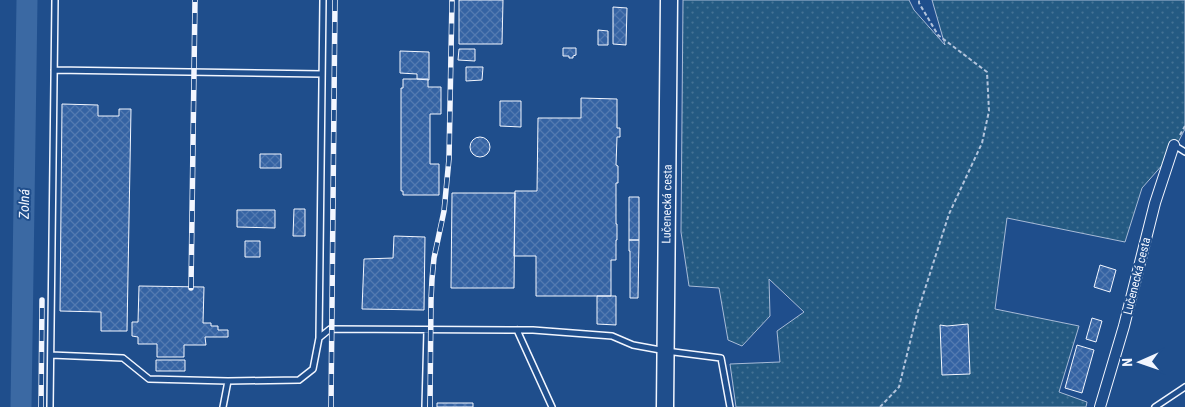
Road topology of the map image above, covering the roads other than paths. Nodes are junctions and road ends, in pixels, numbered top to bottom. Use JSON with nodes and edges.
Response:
{"nodes":[{"id":1,"x":55,"y":0,"type":"edge"},
{"id":2,"x":323,"y":0,"type":"edge"},
{"id":3,"x":669,"y":0,"type":"edge"},
{"id":4,"x":54,"y":70,"type":"junction"},
{"id":5,"x":322,"y":74,"type":"junction"},
{"id":6,"x":1174,"y":145,"type":"joint"},
{"id":7,"x":1185,"y":152,"type":"edge"},
{"id":8,"x":427,"y":330,"type":"junction"},
{"id":9,"x":517,"y":330,"type":"junction"},
{"id":10,"x":319,"y":338,"type":"junction"},
{"id":11,"x":666,"y":351,"type":"junction"},
{"id":12,"x":50,"y":355,"type":"junction"},
{"id":13,"x":228,"y":381,"type":"junction"},
{"id":14,"x":1185,"y":387,"type":"edge"},
{"id":15,"x":50,"y":407,"type":"edge"},
{"id":16,"x":223,"y":407,"type":"edge"},
{"id":17,"x":425,"y":407,"type":"edge"},
{"id":18,"x":552,"y":407,"type":"edge"},
{"id":19,"x":665,"y":407,"type":"edge"},
{"id":20,"x":730,"y":407,"type":"edge"},
{"id":21,"x":1100,"y":407,"type":"edge"},
{"id":22,"x":1154,"y":407,"type":"edge"}],
"edges":[{"from":1,"to":4,"type":"lane"},
{"from":2,"to":5,"type":"lane"},
{"from":3,"to":11,"type":"main road","name":"Lučenecká cesta"},
{"from":4,"to":5,"type":"lane"},
{"from":4,"to":12,"type":"lane"},
{"from":5,"to":10,"type":"lane"},
{"from":6,"to":7,"type":"lane"},
{"from":6,"to":21,"type":"street","name":"Lučenecká cesta"},
{"from":8,"to":9,"type":"lane"},
{"from":8,"to":10,"type":"lane"},
{"from":8,"to":17,"type":"lane"},
{"from":9,"to":11,"type":"lane"},
{"from":9,"to":18,"type":"lane"},
{"from":10,"to":13,"type":"lane"},
{"from":11,"to":19,"type":"main road","name":"Lučenecká cesta"},
{"from":11,"to":20,"type":"lane"},
{"from":12,"to":13,"type":"lane"},
{"from":12,"to":15,"type":"lane"},
{"from":13,"to":16,"type":"lane"},
{"from":14,"to":22,"type":"lane"}]}
